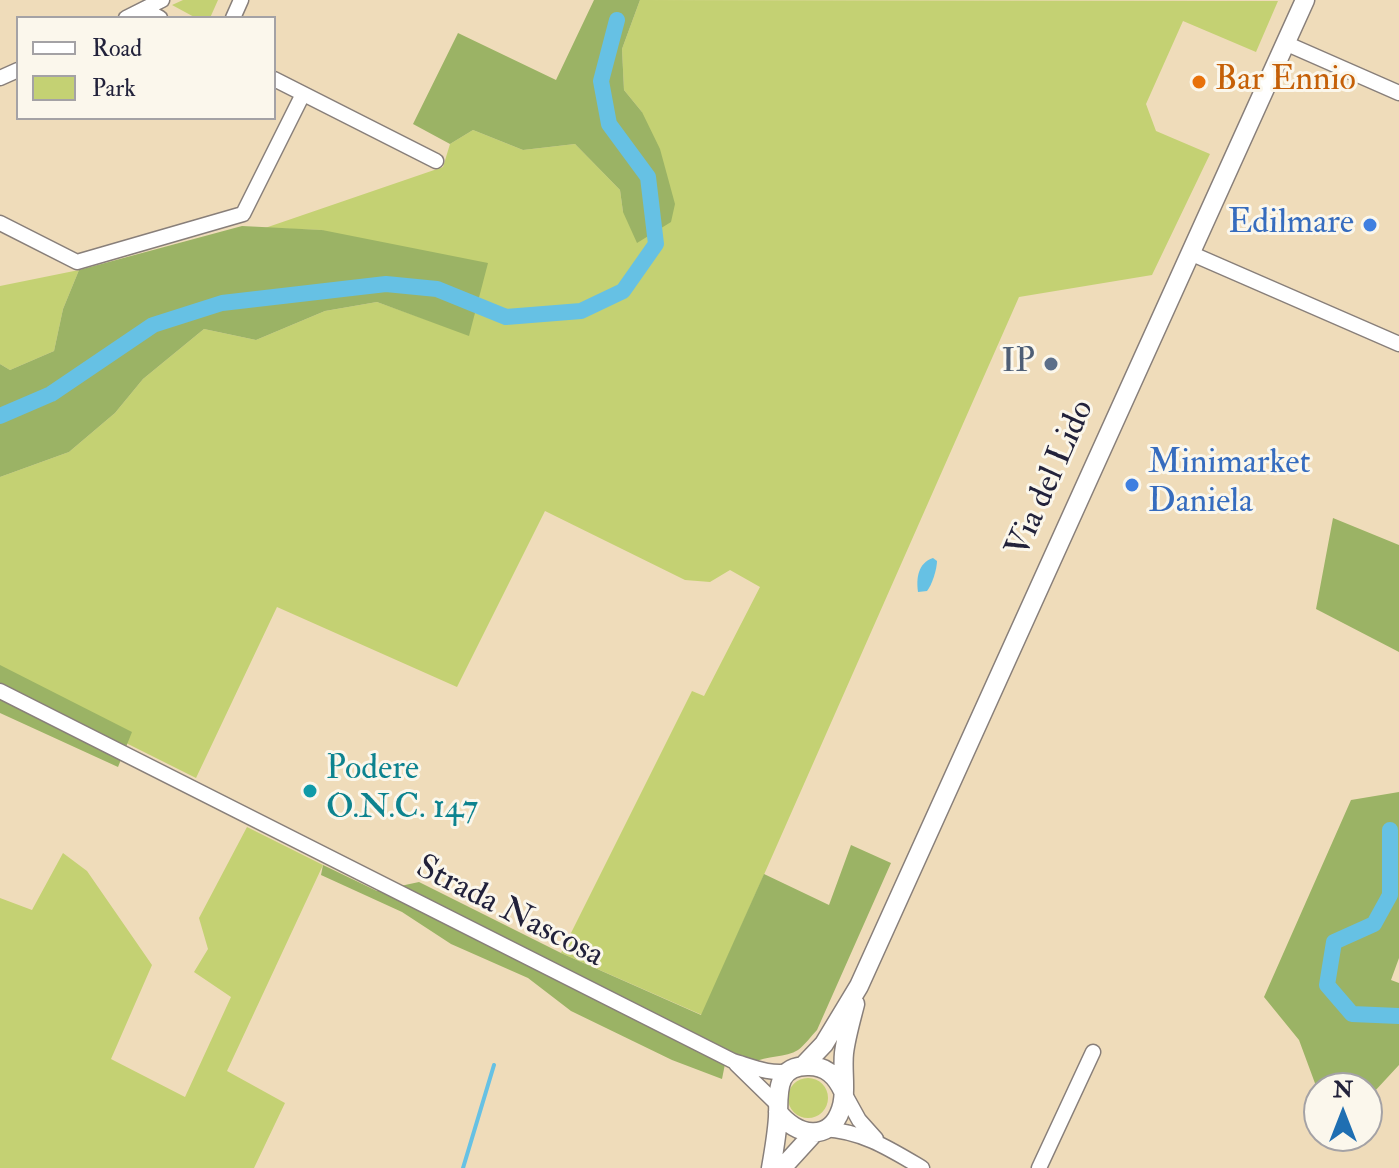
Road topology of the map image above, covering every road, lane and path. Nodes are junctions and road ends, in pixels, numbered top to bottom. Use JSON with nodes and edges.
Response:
{"nodes":[{"id":1,"x":162,"y":0,"type":"edge"},
{"id":2,"x":1305,"y":0,"type":"edge"},
{"id":3,"x":144,"y":9,"type":"junction"},
{"id":4,"x":130,"y":16,"type":"edge"},
{"id":5,"x":156,"y":16,"type":"edge"},
{"id":6,"x":1285,"y":43,"type":"junction"},
{"id":7,"x":276,"y":80,"type":"edge"},
{"id":8,"x":1399,"y":93,"type":"edge"},
{"id":9,"x":303,"y":94,"type":"junction"},
{"id":10,"x":436,"y":161,"type":"dead end"},
{"id":11,"x":0,"y":223,"type":"edge"},
{"id":12,"x":1190,"y":253,"type":"junction"},
{"id":13,"x":1399,"y":344,"type":"edge"},
{"id":14,"x":0,"y":691,"type":"edge"},
{"id":15,"x":859,"y":986,"type":"junction"},
{"id":16,"x":1093,"y":1052,"type":"dead end"},
{"id":17,"x":733,"y":1061,"type":"junction"},
{"id":18,"x":798,"y":1068,"type":"junction"},
{"id":19,"x":843,"y":1091,"type":"junction"},
{"id":20,"x":778,"y":1108,"type":"junction"},
{"id":21,"x":819,"y":1131,"type":"junction"},
{"id":22,"x":879,"y":1143,"type":"junction"},
{"id":23,"x":771,"y":1168,"type":"edge"},
{"id":24,"x":782,"y":1168,"type":"edge"},
{"id":25,"x":922,"y":1168,"type":"edge"},
{"id":26,"x":1039,"y":1168,"type":"edge"}],
"edges":[{"from":1,"to":3,"type":"street"},
{"from":2,"to":6,"type":"main road","name":"Via del Lido"},
{"from":3,"to":4,"type":"street"},
{"from":3,"to":5,"type":"street"},
{"from":6,"to":8,"type":"street"},
{"from":6,"to":12,"type":"main road","name":"Via del Lido"},
{"from":7,"to":9,"type":"street"},
{"from":9,"to":10,"type":"street"},
{"from":9,"to":11,"type":"street"},
{"from":12,"to":13,"type":"street"},
{"from":12,"to":15,"type":"main road","name":"Via del Lido"},
{"from":14,"to":17,"type":"street","name":"Strada Nascosa"},
{"from":15,"to":18,"type":"main road","name":"Via del Lido"},
{"from":15,"to":19,"type":"main road","name":"Via del Lido"},
{"from":16,"to":26,"type":"street"},
{"from":17,"to":18,"type":"street","name":"Strada Nascosa"},
{"from":17,"to":20,"type":"street","name":"Strada Nascosa"},
{"from":18,"to":19,"type":"main road"},
{"from":18,"to":20,"type":"main road"},
{"from":19,"to":21,"type":"main road"},
{"from":19,"to":22,"type":"street"},
{"from":20,"to":21,"type":"main road"},
{"from":20,"to":23,"type":"main road"},
{"from":21,"to":22,"type":"street"},
{"from":21,"to":24,"type":"main road"},
{"from":22,"to":25,"type":"street"}]}
